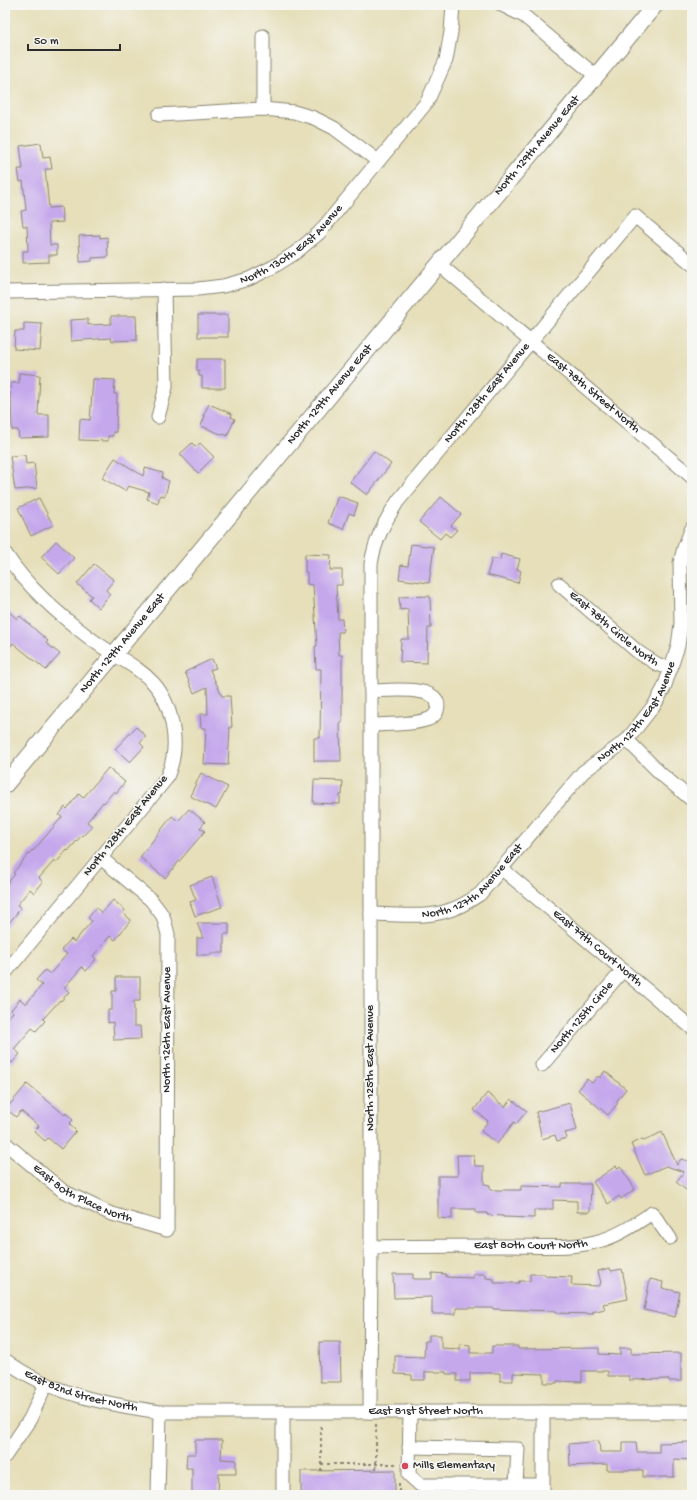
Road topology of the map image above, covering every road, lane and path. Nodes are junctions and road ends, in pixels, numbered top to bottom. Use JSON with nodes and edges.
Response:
{"nodes":[{"id":1,"x":453,"y":5,"type":"edge"},
{"id":2,"x":502,"y":5,"type":"edge"},
{"id":3,"x":655,"y":5,"type":"edge"},
{"id":4,"x":263,"y":36,"type":"dead end"},
{"id":5,"x":596,"y":76,"type":"junction"},
{"id":6,"x":263,"y":109,"type":"junction"},
{"id":7,"x":159,"y":115,"type":"dead end"},
{"id":8,"x":378,"y":161,"type":"junction"},
{"id":9,"x":439,"y":264,"type":"junction"},
{"id":10,"x":692,"y":264,"type":"edge"},
{"id":11,"x":164,"y":289,"type":"junction"},
{"id":12,"x":5,"y":292,"type":"edge"},
{"id":13,"x":531,"y":342,"type":"junction"},
{"id":14,"x":158,"y":417,"type":"dead end"},
{"id":15,"x":692,"y":477,"type":"edge"},
{"id":16,"x":692,"y":528,"type":"edge"},
{"id":17,"x":5,"y":553,"type":"edge"},
{"id":18,"x":559,"y":584,"type":"dead end"},
{"id":19,"x":371,"y":586,"type":"joint"},
{"id":20,"x":114,"y":653,"type":"junction"},
{"id":21,"x":671,"y":669,"type":"junction"},
{"id":22,"x":371,"y":691,"type":"junction"},
{"id":23,"x":371,"y":725,"type":"junction"},
{"id":24,"x":627,"y":740,"type":"junction"},
{"id":25,"x":5,"y":785,"type":"edge"},
{"id":26,"x":692,"y":800,"type":"edge"},
{"id":27,"x":554,"y":806,"type":"joint"},
{"id":28,"x":101,"y":858,"type":"junction"},
{"id":29,"x":502,"y":869,"type":"junction"},
{"id":30,"x":370,"y":914,"type":"junction"},
{"id":31,"x":623,"y":970,"type":"junction"},
{"id":32,"x":5,"y":973,"type":"edge"},
{"id":33,"x":692,"y":1028,"type":"edge"},
{"id":34,"x":542,"y":1066,"type":"dead end"},
{"id":35,"x":5,"y":1143,"type":"edge"},
{"id":36,"x":167,"y":1230,"type":"joint"},
{"id":37,"x":670,"y":1238,"type":"dead end"},
{"id":38,"x":371,"y":1246,"type":"junction"},
{"id":39,"x":5,"y":1360,"type":"edge"},
{"id":40,"x":46,"y":1384,"type":"junction"},
{"id":41,"x":410,"y":1411,"type":"junction"},
{"id":42,"x":160,"y":1412,"type":"junction"},
{"id":43,"x":283,"y":1412,"type":"junction"},
{"id":44,"x":370,"y":1412,"type":"junction"},
{"id":45,"x":542,"y":1412,"type":"junction"},
{"id":46,"x":692,"y":1412,"type":"edge"},
{"id":47,"x":376,"y":1424,"type":"dead end"},
{"id":48,"x":321,"y":1425,"type":"dead end"},
{"id":49,"x":409,"y":1447,"type":"junction"},
{"id":50,"x":5,"y":1456,"type":"edge"},
{"id":51,"x":321,"y":1464,"type":"junction"},
{"id":52,"x":376,"y":1464,"type":"junction"},
{"id":53,"x":398,"y":1464,"type":"dead end"},
{"id":54,"x":376,"y":1470,"type":"dead end"},
{"id":55,"x":321,"y":1472,"type":"dead end"},
{"id":56,"x":516,"y":1484,"type":"junction"},
{"id":57,"x":543,"y":1490,"type":"edge"},
{"id":58,"x":158,"y":1495,"type":"edge"},
{"id":59,"x":283,"y":1495,"type":"edge"}],
"edges":[{"from":1,"to":8,"type":"street","name":"North 130th East Avenue"},
{"from":2,"to":5,"type":"street"},
{"from":3,"to":5,"type":"main road","name":"North 129th Avenue East"},
{"from":4,"to":6,"type":"street"},
{"from":5,"to":9,"type":"main road","name":"North 129th Avenue East"},
{"from":6,"to":7,"type":"street"},
{"from":6,"to":8,"type":"street"},
{"from":8,"to":11,"type":"street","name":"North 130th East Avenue"},
{"from":9,"to":13,"type":"street","name":"East 78th Street North"},
{"from":9,"to":20,"type":"main road","name":"North 129th Avenue East"},
{"from":10,"to":13,"type":"street","name":"North 128th East Avenue"},
{"from":11,"to":12,"type":"street","name":"North 130th East Avenue"},
{"from":11,"to":14,"type":"street"},
{"from":13,"to":15,"type":"street","name":"East 78th Street North"},
{"from":13,"to":19,"type":"street","name":"North 128th East Avenue"},
{"from":16,"to":21,"type":"street","name":"North 127th East Avenue"},
{"from":17,"to":20,"type":"street","name":"North 128th East Avenue"},
{"from":18,"to":21,"type":"street","name":"East 78th Circle North"},
{"from":19,"to":22,"type":"street","name":"North 125th East Avenue"},
{"from":20,"to":25,"type":"main road","name":"North 129th Avenue East"},
{"from":20,"to":28,"type":"street","name":"North 128th East Avenue"},
{"from":21,"to":24,"type":"street","name":"North 127th East Avenue"},
{"from":22,"to":23,"type":"street","name":"North 125th East Avenue"},
{"from":22,"to":23,"type":"street"},
{"from":23,"to":30,"type":"street","name":"North 125th East Avenue"},
{"from":24,"to":26,"type":"street"},
{"from":24,"to":27,"type":"street","name":"North 127th East Avenue"},
{"from":27,"to":29,"type":"street","name":"North 127th Avenue East"},
{"from":28,"to":32,"type":"street","name":"North 128th East Avenue"},
{"from":28,"to":36,"type":"street","name":"North 126th East Avenue"},
{"from":29,"to":30,"type":"street","name":"North 127th Avenue East"},
{"from":29,"to":31,"type":"street","name":"East 79th Court North"},
{"from":30,"to":38,"type":"street","name":"North 125th East Avenue"},
{"from":31,"to":33,"type":"street","name":"East 79th Court North"},
{"from":31,"to":34,"type":"street","name":"North 125th Circle"},
{"from":35,"to":36,"type":"street","name":"East 80th Place North"},
{"from":37,"to":38,"type":"street","name":"East 80th Court North"},
{"from":38,"to":44,"type":"street","name":"North 125th East Avenue"},
{"from":39,"to":40,"type":"street","name":"East 82nd Street North"},
{"from":40,"to":42,"type":"street","name":"East 82nd Street North"},
{"from":40,"to":50,"type":"street"},
{"from":41,"to":44,"type":"street","name":"East 81st Street North"},
{"from":41,"to":45,"type":"street","name":"East 81st Street North"},
{"from":41,"to":49,"type":"street"},
{"from":42,"to":43,"type":"street","name":"East 81st Street North"},
{"from":42,"to":58,"type":"street"},
{"from":43,"to":44,"type":"street","name":"East 81st Street North"},
{"from":43,"to":59,"type":"street"},
{"from":45,"to":46,"type":"street","name":"East 81st Street North"},
{"from":45,"to":57,"type":"street"},
{"from":47,"to":52,"type":"path"},
{"from":48,"to":51,"type":"path"},
{"from":49,"to":56,"type":"street"},
{"from":49,"to":56,"type":"street"},
{"from":51,"to":52,"type":"path"},
{"from":51,"to":55,"type":"path"},
{"from":52,"to":53,"type":"path"},
{"from":52,"to":54,"type":"path"},
{"from":56,"to":57,"type":"street"}]}
